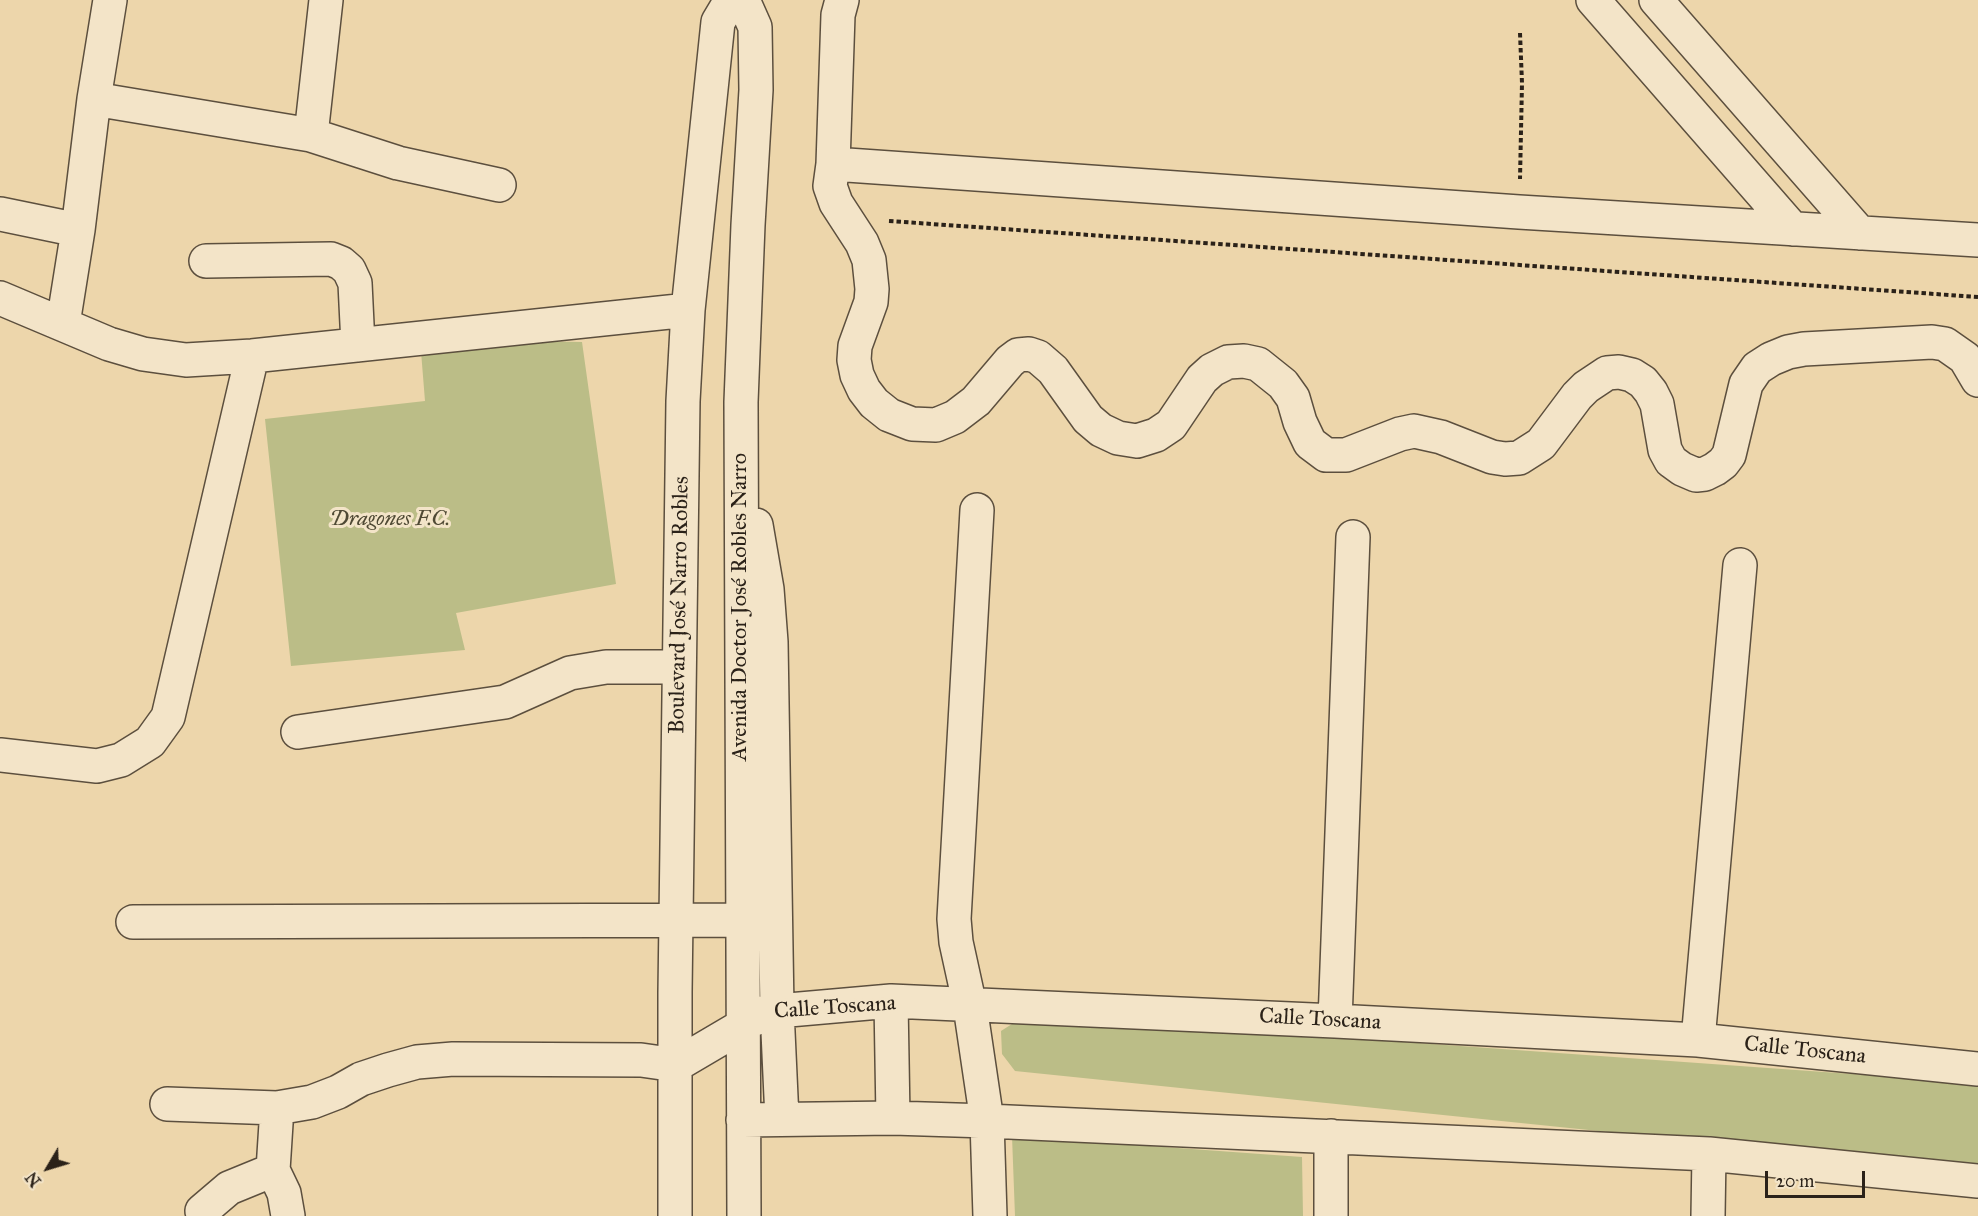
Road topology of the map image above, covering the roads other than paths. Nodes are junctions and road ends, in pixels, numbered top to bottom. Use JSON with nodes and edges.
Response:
{"nodes":[{"id":1,"x":110,"y":0,"type":"edge"},
{"id":2,"x":326,"y":0,"type":"edge"},
{"id":3,"x":731,"y":0,"type":"edge"},
{"id":4,"x":743,"y":0,"type":"edge"},
{"id":5,"x":842,"y":0,"type":"edge"},
{"id":6,"x":1593,"y":0,"type":"edge"},
{"id":7,"x":1656,"y":0,"type":"edge"},
{"id":8,"x":94,"y":99,"type":"junction"},
{"id":9,"x":311,"y":135,"type":"junction"},
{"id":10,"x":833,"y":165,"type":"junction"},
{"id":11,"x":499,"y":185,"type":"dead end"},
{"id":12,"x":0,"y":214,"type":"edge"},
{"id":13,"x":1793,"y":229,"type":"junction"},
{"id":14,"x":78,"y":230,"type":"junction"},
{"id":15,"x":1860,"y":233,"type":"junction"},
{"id":16,"x":1978,"y":240,"type":"edge"},
{"id":17,"x":206,"y":261,"type":"dead end"},
{"id":18,"x":0,"y":298,"type":"edge"},
{"id":19,"x":688,"y":310,"type":"junction"},
{"id":20,"x":63,"y":324,"type":"junction"},
{"id":21,"x":358,"y":345,"type":"junction"},
{"id":22,"x":252,"y":356,"type":"junction"},
{"id":23,"x":1978,"y":380,"type":"edge"},
{"id":24,"x":741,"y":462,"type":"junction"},
{"id":25,"x":977,"y":510,"type":"dead end"},
{"id":26,"x":1353,"y":537,"type":"dead end"},
{"id":27,"x":1740,"y":565,"type":"dead end"},
{"id":28,"x":678,"y":667,"type":"junction"},
{"id":29,"x":298,"y":732,"type":"dead end"},
{"id":30,"x":0,"y":755,"type":"edge"},
{"id":31,"x":676,"y":920,"type":"junction"},
{"id":32,"x":742,"y":920,"type":"junction"},
{"id":33,"x":133,"y":922,"type":"dead end"},
{"id":34,"x":891,"y":1001,"type":"junction"},
{"id":35,"x":970,"y":1006,"type":"junction"},
{"id":36,"x":777,"y":1010,"type":"junction"},
{"id":37,"x":1335,"y":1021,"type":"junction"},
{"id":38,"x":741,"y":1026,"type":"junction"},
{"id":39,"x":1698,"y":1040,"type":"junction"},
{"id":40,"x":676,"y":1065,"type":"junction"},
{"id":41,"x":1978,"y":1069,"type":"edge"},
{"id":42,"x":167,"y":1104,"type":"dead end"},
{"id":43,"x":277,"y":1108,"type":"junction"},
{"id":44,"x":893,"y":1118,"type":"junction"},
{"id":45,"x":782,"y":1119,"type":"junction"},
{"id":46,"x":743,"y":1120,"type":"junction"},
{"id":47,"x":987,"y":1121,"type":"junction"},
{"id":48,"x":1330,"y":1136,"type":"junction"},
{"id":49,"x":1709,"y":1154,"type":"junction"},
{"id":50,"x":273,"y":1170,"type":"junction"},
{"id":51,"x":1978,"y":1181,"type":"edge"},
{"id":52,"x":202,"y":1211,"type":"dead end"},
{"id":53,"x":288,"y":1216,"type":"edge"},
{"id":54,"x":675,"y":1216,"type":"edge"},
{"id":55,"x":744,"y":1216,"type":"edge"},
{"id":56,"x":990,"y":1216,"type":"edge"},
{"id":57,"x":1331,"y":1216,"type":"edge"},
{"id":58,"x":1708,"y":1216,"type":"edge"}],
"edges":[{"from":1,"to":8,"type":"street"},
{"from":2,"to":9,"type":"street"},
{"from":3,"to":19,"type":"street","name":"Boulevard José Narro Robles"},
{"from":4,"to":24,"type":"street","name":"Avenida Doctor José Robles Narro"},
{"from":5,"to":10,"type":"street"},
{"from":6,"to":13,"type":"street"},
{"from":7,"to":15,"type":"street"},
{"from":8,"to":9,"type":"street"},
{"from":8,"to":14,"type":"street"},
{"from":9,"to":11,"type":"street"},
{"from":10,"to":13,"type":"street"},
{"from":10,"to":23,"type":"street"},
{"from":12,"to":14,"type":"street"},
{"from":13,"to":15,"type":"street"},
{"from":14,"to":20,"type":"street"},
{"from":15,"to":16,"type":"street"},
{"from":17,"to":21,"type":"street"},
{"from":18,"to":20,"type":"street"},
{"from":19,"to":21,"type":"street"},
{"from":19,"to":28,"type":"street","name":"Boulevard José Narro Robles"},
{"from":20,"to":22,"type":"street"},
{"from":21,"to":22,"type":"street"},
{"from":22,"to":30,"type":"street"},
{"from":24,"to":32,"type":"street","name":"Avenida Doctor José Robles Narro"},
{"from":24,"to":36,"type":"street"},
{"from":25,"to":35,"type":"street"},
{"from":26,"to":37,"type":"street"},
{"from":27,"to":39,"type":"street"},
{"from":28,"to":29,"type":"street"},
{"from":28,"to":31,"type":"street","name":"Boulevard José Narro Robles"},
{"from":31,"to":32,"type":"street"},
{"from":31,"to":33,"type":"street"},
{"from":31,"to":40,"type":"street","name":"Boulevard José Narro Robles"},
{"from":32,"to":38,"type":"street","name":"Avenida Doctor José Robles Narro"},
{"from":34,"to":35,"type":"street","name":"Calle Toscana"},
{"from":34,"to":36,"type":"street","name":"Calle Toscana"},
{"from":34,"to":44,"type":"street"},
{"from":35,"to":37,"type":"street","name":"Calle Toscana"},
{"from":35,"to":47,"type":"street"},
{"from":36,"to":38,"type":"street","name":"Calle Toscana"},
{"from":36,"to":45,"type":"street"},
{"from":37,"to":39,"type":"street","name":"Calle Toscana"},
{"from":38,"to":40,"type":"street","name":"Calle Toscana"},
{"from":38,"to":46,"type":"street","name":"Avenida Doctor José Robles Narro"},
{"from":39,"to":41,"type":"street","name":"Calle Toscana"},
{"from":40,"to":43,"type":"street"},
{"from":40,"to":54,"type":"street","name":"Boulevard José Narro Robles"},
{"from":42,"to":43,"type":"street"},
{"from":43,"to":50,"type":"street"},
{"from":44,"to":45,"type":"street"},
{"from":44,"to":47,"type":"street"},
{"from":45,"to":46,"type":"street"},
{"from":46,"to":55,"type":"street","name":"Avenida Doctor José Robles Narro"},
{"from":47,"to":48,"type":"street"},
{"from":47,"to":56,"type":"street"},
{"from":48,"to":49,"type":"street"},
{"from":48,"to":57,"type":"street"},
{"from":49,"to":51,"type":"street"},
{"from":49,"to":58,"type":"street"},
{"from":50,"to":52,"type":"street"},
{"from":50,"to":53,"type":"street"}]}
